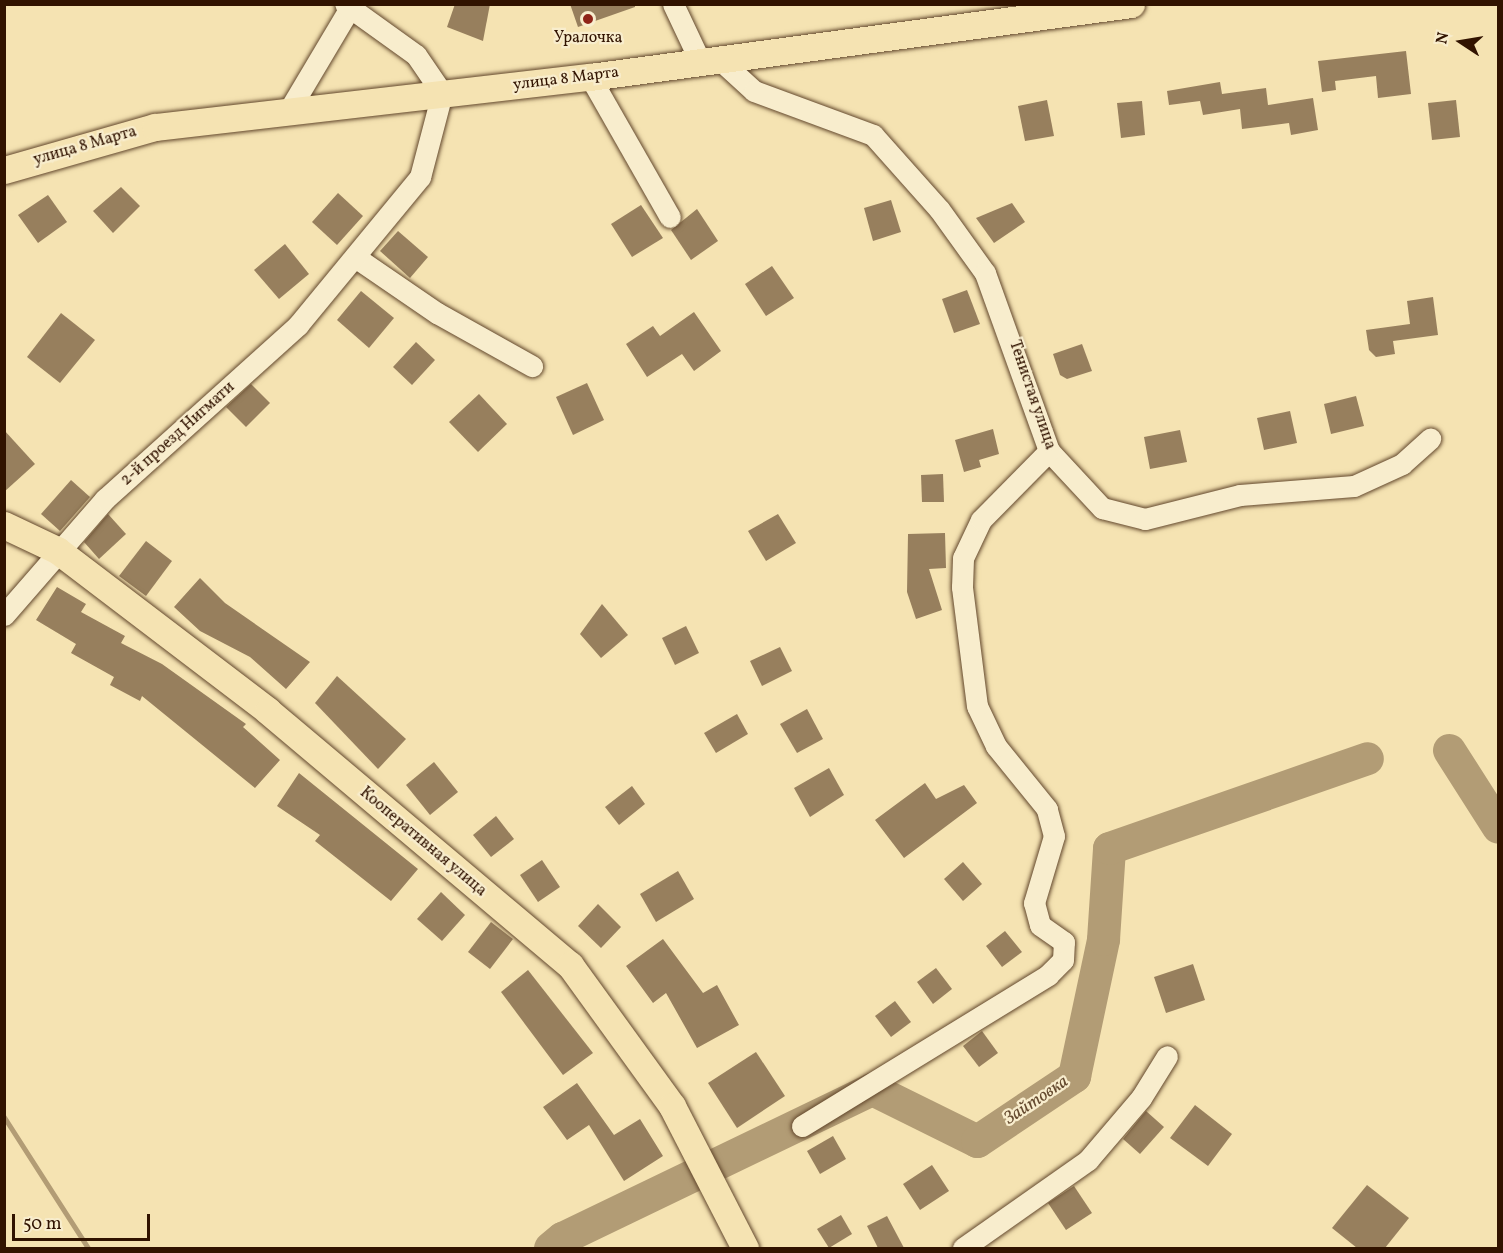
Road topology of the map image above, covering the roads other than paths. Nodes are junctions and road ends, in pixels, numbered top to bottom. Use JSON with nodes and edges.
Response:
{"nodes":[{"id":1,"x":673,"y":4,"type":"edge"},
{"id":2,"x":1131,"y":4,"type":"edge"},
{"id":3,"x":346,"y":8,"type":"edge"},
{"id":4,"x":709,"y":60,"type":"junction"},
{"id":5,"x":590,"y":77,"type":"junction"},
{"id":6,"x":442,"y":93,"type":"junction"},
{"id":7,"x":289,"y":110,"type":"junction"},
{"id":8,"x":4,"y":170,"type":"edge"},
{"id":9,"x":670,"y":217,"type":"dead end"},
{"id":10,"x":358,"y":259,"type":"junction"},
{"id":11,"x":532,"y":366,"type":"dead end"},
{"id":12,"x":1430,"y":439,"type":"dead end"},
{"id":13,"x":1049,"y":451,"type":"junction"},
{"id":14,"x":4,"y":525,"type":"edge"},
{"id":15,"x":57,"y":550,"type":"junction"},
{"id":16,"x":4,"y":615,"type":"edge"},
{"id":17,"x":1167,"y":1056,"type":"dead end"},
{"id":18,"x":802,"y":1126,"type":"dead end"},
{"id":19,"x":745,"y":1248,"type":"edge"},
{"id":20,"x":963,"y":1248,"type":"edge"}],
"edges":[{"from":1,"to":4,"type":"street"},
{"from":2,"to":4,"type":"main road","name":"улица 8 Марта"},
{"from":3,"to":6,"type":"street"},
{"from":3,"to":7,"type":"street"},
{"from":4,"to":5,"type":"main road","name":"улица 8 Марта"},
{"from":4,"to":13,"type":"street","name":"Тенистая улица"},
{"from":5,"to":6,"type":"main road","name":"улица 8 Марта"},
{"from":5,"to":9,"type":"street"},
{"from":6,"to":7,"type":"main road","name":"улица 8 Марта"},
{"from":6,"to":10,"type":"street","name":"2-й проезд Нигмати"},
{"from":7,"to":8,"type":"main road","name":"улица 8 Марта"},
{"from":10,"to":11,"type":"street"},
{"from":10,"to":15,"type":"street","name":"2-й проезд Нигмати"},
{"from":12,"to":13,"type":"street","name":"Тенистая улица"},
{"from":13,"to":18,"type":"street"},
{"from":14,"to":15,"type":"main road","name":"Кооперативная улица"},
{"from":15,"to":16,"type":"street","name":"2-й проезд Нигмати"},
{"from":15,"to":19,"type":"main road","name":"Кооперативная улица"},
{"from":17,"to":20,"type":"street"}]}
